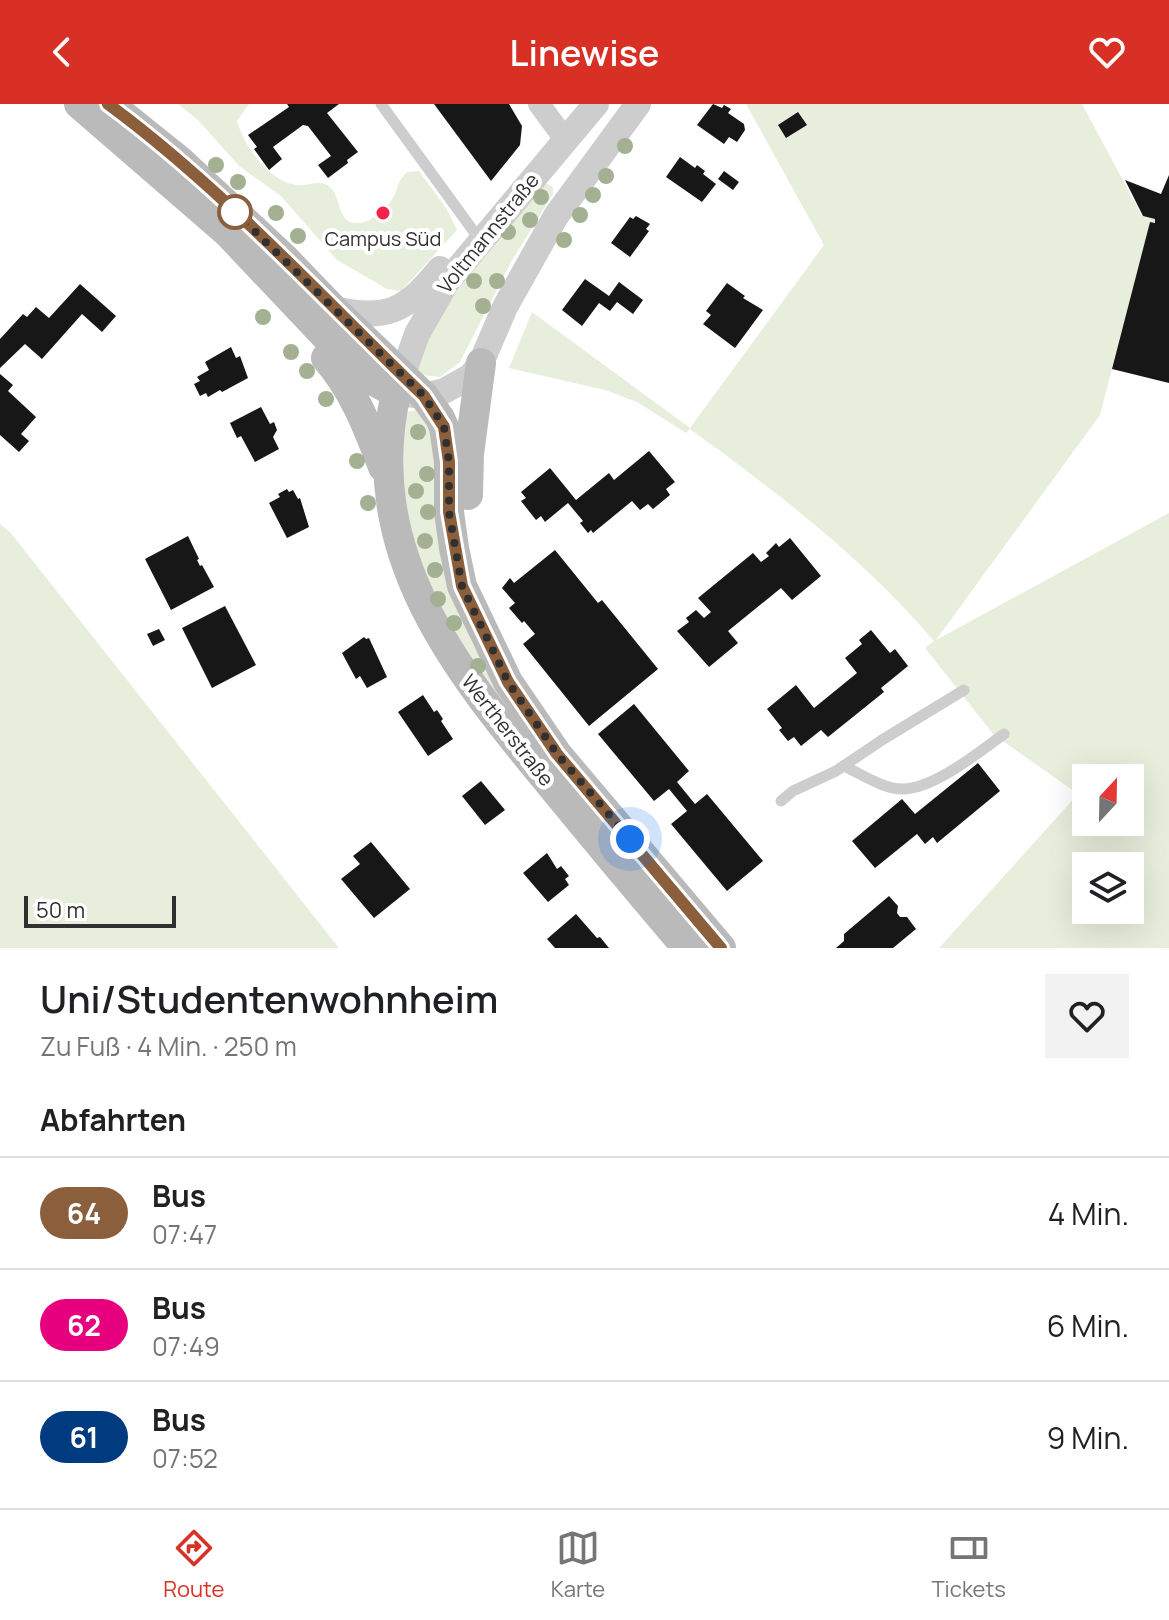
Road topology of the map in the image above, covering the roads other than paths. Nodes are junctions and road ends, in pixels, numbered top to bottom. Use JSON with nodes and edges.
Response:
{"nodes":[{"id":1,"x":79,"y":104,"type":"edge"},
{"id":2,"x":108,"y":104,"type":"edge"},
{"id":3,"x":381,"y":104,"type":"edge"},
{"id":4,"x":539,"y":104,"type":"edge"},
{"id":5,"x":596,"y":104,"type":"edge"},
{"id":6,"x":638,"y":104,"type":"edge"},
{"id":7,"x":564,"y":138,"type":"junction"},
{"id":8,"x":589,"y":169,"type":"junction"},
{"id":9,"x":184,"y":196,"type":"junction"},
{"id":10,"x":480,"y":240,"type":"junction"},
{"id":11,"x":333,"y":309,"type":"junction"},
{"id":12,"x":481,"y":363,"type":"junction"},
{"id":13,"x":407,"y":388,"type":"junction"},
{"id":14,"x":388,"y":480,"type":"junction"},
{"id":15,"x":498,"y":658,"type":"junction"},
{"id":16,"x":964,"y":690,"type":"dead end"},
{"id":17,"x":1004,"y":734,"type":"dead end"},
{"id":18,"x":844,"y":766,"type":"junction"},
{"id":19,"x":781,"y":801,"type":"dead end"},
{"id":20,"x":687,"y":948,"type":"edge"},
{"id":21,"x":721,"y":948,"type":"edge"}],
"edges":[{"from":1,"to":9,"type":"main road","name":"Wertherstraße"},
{"from":2,"to":11,"type":"main road","name":"Wertherstraße"},
{"from":3,"to":10,"type":"lane"},
{"from":4,"to":7,"type":"street"},
{"from":5,"to":7,"type":"street","name":"Voltmannstraße"},
{"from":6,"to":8,"type":"street","name":"Voltmannstraße"},
{"from":7,"to":8,"type":"street"},
{"from":7,"to":10,"type":"street","name":"Voltmannstraße"},
{"from":8,"to":12,"type":"street","name":"Voltmannstraße"},
{"from":9,"to":13,"type":"main road","name":"Wertherstraße"},
{"from":9,"to":14,"type":"main road","name":"Wertherstraße"},
{"from":10,"to":11,"type":"street"},
{"from":10,"to":13,"type":"street","name":"Voltmannstraße"},
{"from":11,"to":13,"type":"main road","name":"Wertherstraße"},
{"from":12,"to":13,"type":"street"},
{"from":12,"to":15,"type":"main road","name":"Wertherstraße"},
{"from":13,"to":14,"type":"main road","name":"Wertherstraße"},
{"from":13,"to":15,"type":"main road","name":"Wertherstraße"},
{"from":14,"to":20,"type":"main road","name":"Wertherstraße"},
{"from":15,"to":21,"type":"main road","name":"Wertherstraße"},
{"from":16,"to":18,"type":"lane"},
{"from":17,"to":18,"type":"lane"},
{"from":18,"to":19,"type":"lane"}]}
